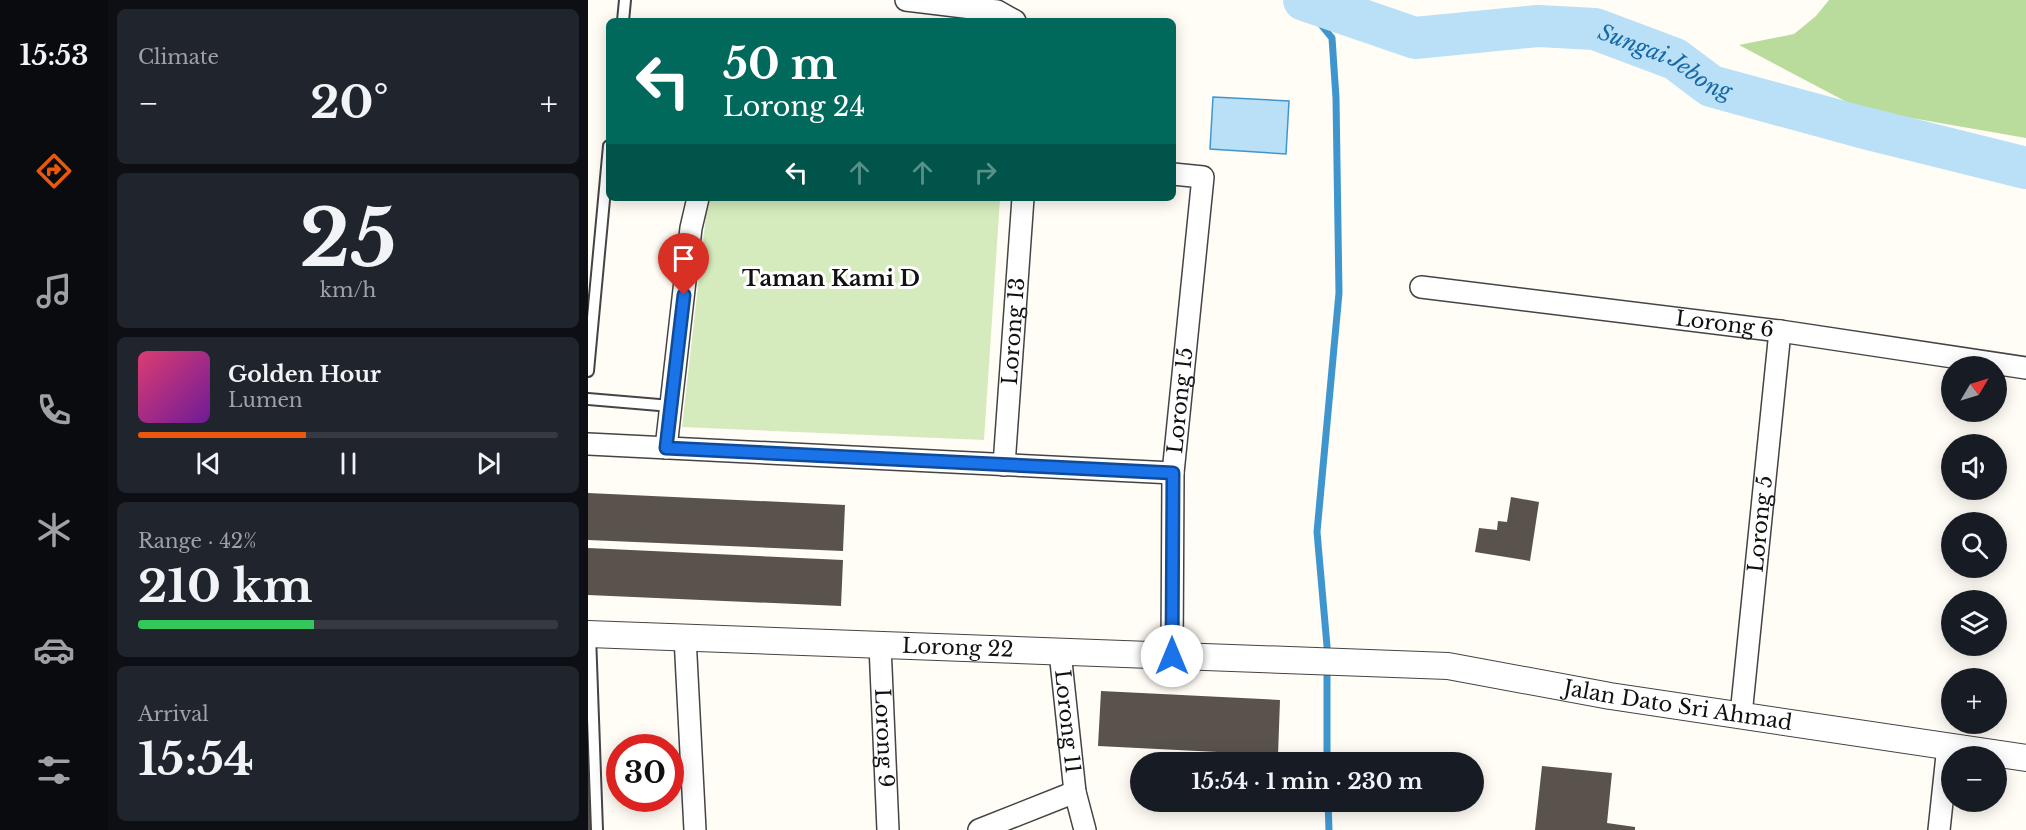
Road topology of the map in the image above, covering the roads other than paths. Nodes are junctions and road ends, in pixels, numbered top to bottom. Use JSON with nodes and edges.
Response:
{"nodes":[{"id":1,"x":625,"y":0,"type":"edge"},
{"id":2,"x":906,"y":0,"type":"edge"},
{"id":3,"x":623,"y":18,"type":"edge"},
{"id":4,"x":1010,"y":18,"type":"edge"},
{"id":5,"x":1176,"y":174,"type":"edge"},
{"id":6,"x":606,"y":178,"type":"edge"},
{"id":7,"x":697,"y":201,"type":"edge"},
{"id":8,"x":1023,"y":201,"type":"edge"},
{"id":9,"x":1421,"y":287,"type":"dead end"},
{"id":10,"x":1780,"y":331,"type":"junction"},
{"id":11,"x":2026,"y":368,"type":"edge"},
{"id":12,"x":588,"y":371,"type":"edge"},
{"id":13,"x":588,"y":399,"type":"edge"},
{"id":14,"x":671,"y":406,"type":"junction"},
{"id":15,"x":588,"y":444,"type":"edge"},
{"id":16,"x":666,"y":448,"type":"junction"},
{"id":17,"x":1004,"y":465,"type":"junction"},
{"id":18,"x":1173,"y":473,"type":"junction"},
{"id":19,"x":589,"y":634,"type":"edge"},
{"id":20,"x":685,"y":638,"type":"junction"},
{"id":21,"x":880,"y":645,"type":"junction"},
{"id":22,"x":1060,"y":652,"type":"junction"},
{"id":23,"x":1172,"y":656,"type":"junction"},
{"id":24,"x":1329,"y":662,"type":"joint"},
{"id":25,"x":1741,"y":715,"type":"junction"},
{"id":26,"x":1948,"y":746,"type":"edge"},
{"id":27,"x":2007,"y":755,"type":"edge"},
{"id":28,"x":2026,"y":758,"type":"edge"},
{"id":29,"x":1074,"y":792,"type":"junction"},
{"id":30,"x":1942,"y":812,"type":"edge"},
{"id":31,"x":597,"y":830,"type":"edge"},
{"id":32,"x":695,"y":830,"type":"edge"},
{"id":33,"x":888,"y":830,"type":"edge"},
{"id":34,"x":979,"y":830,"type":"edge"},
{"id":35,"x":1085,"y":830,"type":"edge"},
{"id":36,"x":1940,"y":830,"type":"edge"}],
"edges":[{"from":1,"to":3,"type":"lane"},
{"from":2,"to":4,"type":"street"},
{"from":5,"to":18,"type":"street","name":"Lorong 15"},
{"from":6,"to":12,"type":"lane"},
{"from":7,"to":14,"type":"street"},
{"from":8,"to":17,"type":"street","name":"Lorong 13"},
{"from":9,"to":10,"type":"street","name":"Lorong 6"},
{"from":10,"to":11,"type":"street","name":"Lorong 6"},
{"from":10,"to":25,"type":"street","name":"Lorong 5"},
{"from":13,"to":14,"type":"lane"},
{"from":14,"to":16,"type":"street"},
{"from":15,"to":16,"type":"street"},
{"from":16,"to":17,"type":"street"},
{"from":17,"to":18,"type":"street"},
{"from":18,"to":23,"type":"street","name":"Lorong 15"},
{"from":19,"to":20,"type":"street","name":"Lorong 22"},
{"from":19,"to":31,"type":"lane"},
{"from":20,"to":21,"type":"street","name":"Lorong 22"},
{"from":20,"to":32,"type":"street"},
{"from":21,"to":22,"type":"street","name":"Lorong 22"},
{"from":21,"to":33,"type":"street","name":"Lorong 9"},
{"from":22,"to":23,"type":"street","name":"Lorong 22"},
{"from":22,"to":29,"type":"street","name":"Lorong 11"},
{"from":23,"to":24,"type":"street","name":"Lorong 22"},
{"from":24,"to":25,"type":"street","name":"Jalan Dato Sri Ahmad"},
{"from":25,"to":26,"type":"street","name":"Jalan Dato Sri Ahmad"},
{"from":27,"to":28,"type":"street","name":"Jalan Dato Sri Ahmad"},
{"from":29,"to":34,"type":"street","name":"Lorong 11"},
{"from":29,"to":35,"type":"street","name":"Lorong 11"},
{"from":30,"to":36,"type":"street"}]}
